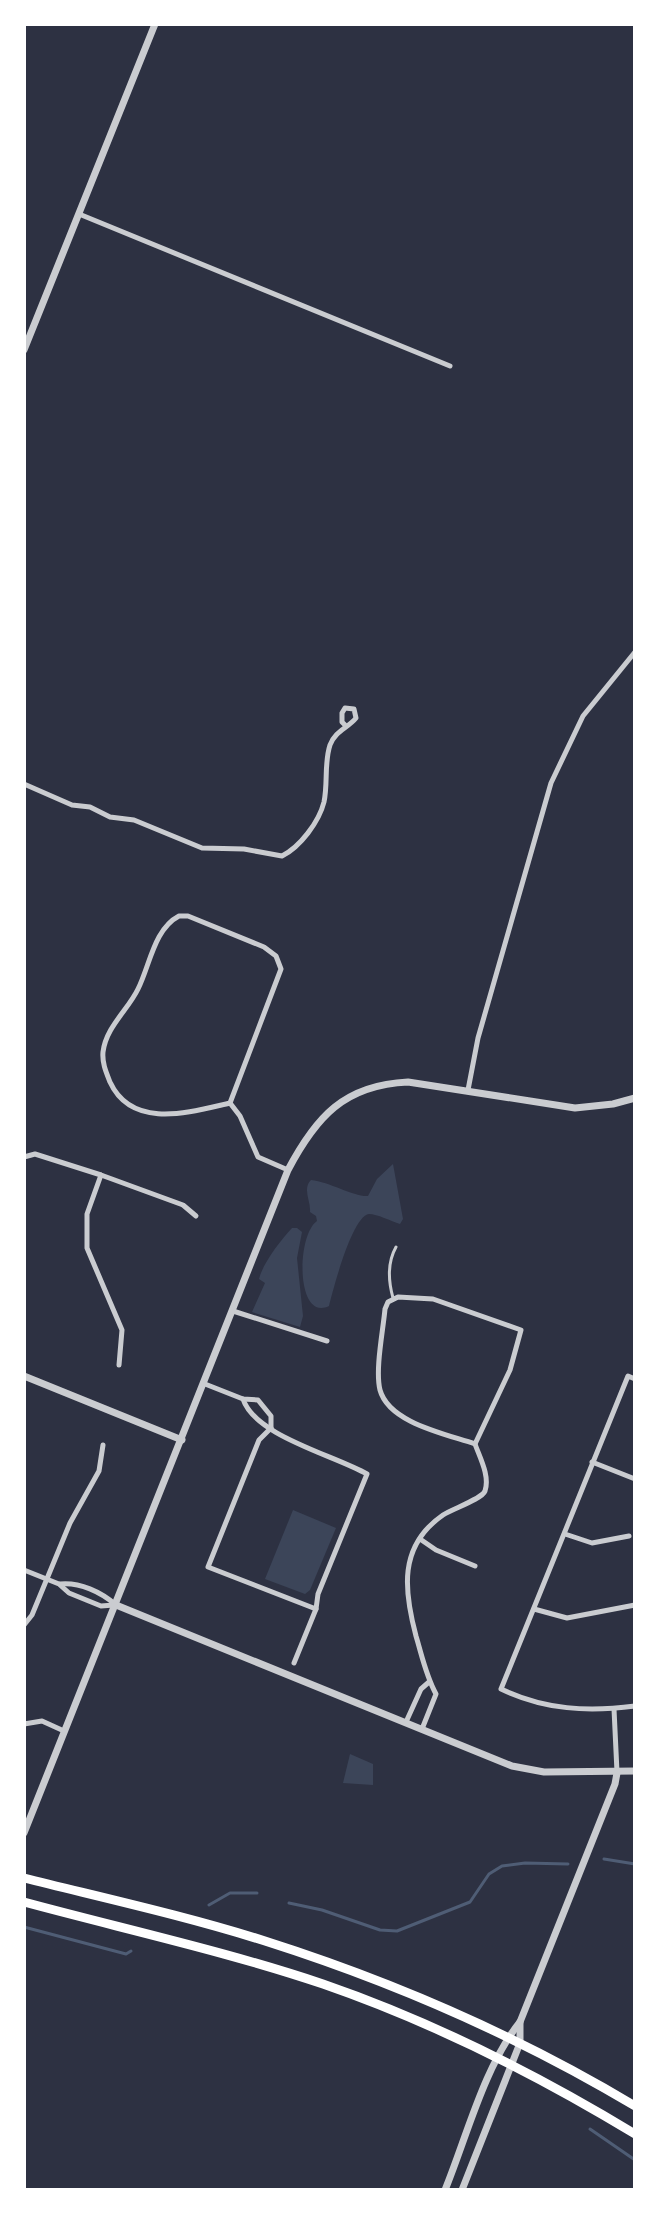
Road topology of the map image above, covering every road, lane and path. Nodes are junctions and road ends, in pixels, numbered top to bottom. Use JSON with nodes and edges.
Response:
{"nodes":[{"id":1,"x":155,"y":24,"type":"edge"},
{"id":2,"x":79,"y":214,"type":"junction"},
{"id":3,"x":24,"y":350,"type":"edge"},
{"id":4,"x":450,"y":366,"type":"dead end"},
{"id":5,"x":635,"y":652,"type":"edge"},
{"id":6,"x":345,"y":725,"type":"dead end"},
{"id":7,"x":24,"y":784,"type":"edge"},
{"id":8,"x":468,"y":1090,"type":"junction"},
{"id":9,"x":634,"y":1100,"type":"edge"},
{"id":10,"x":230,"y":1103,"type":"junction"},
{"id":11,"x":24,"y":1157,"type":"edge"},
{"id":12,"x":288,"y":1170,"type":"junction"},
{"id":13,"x":101,"y":1175,"type":"junction"},
{"id":14,"x":196,"y":1216,"type":"dead end"},
{"id":15,"x":396,"y":1247,"type":"dead end"},
{"id":16,"x":393,"y":1298,"type":"junction"},
{"id":17,"x":233,"y":1311,"type":"junction"},
{"id":18,"x":327,"y":1341,"type":"dead end"},
{"id":19,"x":119,"y":1365,"type":"dead end"},
{"id":20,"x":24,"y":1376,"type":"edge"},
{"id":21,"x":632,"y":1377,"type":"edge"},
{"id":22,"x":205,"y":1384,"type":"junction"},
{"id":23,"x":243,"y":1399,"type":"junction"},
{"id":24,"x":271,"y":1428,"type":"junction"},
{"id":25,"x":182,"y":1440,"type":"junction"},
{"id":26,"x":475,"y":1444,"type":"junction"},
{"id":27,"x":103,"y":1445,"type":"dead end"},
{"id":28,"x":592,"y":1462,"type":"junction"},
{"id":29,"x":635,"y":1479,"type":"edge"},
{"id":30,"x":565,"y":1534,"type":"junction"},
{"id":31,"x":629,"y":1536,"type":"dead end"},
{"id":32,"x":420,"y":1539,"type":"junction"},
{"id":33,"x":475,"y":1566,"type":"dead end"},
{"id":34,"x":24,"y":1570,"type":"edge"},
{"id":35,"x":47,"y":1579,"type":"junction"},
{"id":36,"x":59,"y":1584,"type":"junction"},
{"id":37,"x":116,"y":1605,"type":"junction"},
{"id":38,"x":635,"y":1605,"type":"edge"},
{"id":39,"x":316,"y":1609,"type":"junction"},
{"id":40,"x":534,"y":1609,"type":"junction"},
{"id":41,"x":24,"y":1625,"type":"edge"},
{"id":42,"x":294,"y":1663,"type":"joint"},
{"id":43,"x":290,"y":1674,"type":"junction"},
{"id":44,"x":429,"y":1682,"type":"junction"},
{"id":45,"x":635,"y":1706,"type":"edge"},
{"id":46,"x":614,"y":1709,"type":"junction"},
{"id":47,"x":406,"y":1722,"type":"junction"},
{"id":48,"x":24,"y":1724,"type":"edge"},
{"id":49,"x":422,"y":1729,"type":"junction"},
{"id":50,"x":65,"y":1731,"type":"junction"},
{"id":51,"x":635,"y":1771,"type":"edge"},
{"id":52,"x":617,"y":1773,"type":"junction"},
{"id":53,"x":24,"y":1833,"type":"edge"},
{"id":54,"x":24,"y":1878,"type":"edge"},
{"id":55,"x":24,"y":1902,"type":"edge"},
{"id":56,"x":520,"y":2022,"type":"junction"},
{"id":57,"x":508,"y":2036,"type":"junction"},
{"id":58,"x":520,"y":2043,"type":"junction"},
{"id":59,"x":498,"y":2058,"type":"junction"},
{"id":60,"x":511,"y":2065,"type":"junction"},
{"id":61,"x":635,"y":2106,"type":"edge"},
{"id":62,"x":635,"y":2134,"type":"edge"},
{"id":63,"x":451,"y":2176,"type":"junction"},
{"id":64,"x":465,"y":2181,"type":"junction"},
{"id":65,"x":445,"y":2190,"type":"edge"},
{"id":66,"x":462,"y":2190,"type":"edge"}],
"edges":[{"from":1,"to":2,"type":"street"},
{"from":2,"to":3,"type":"street"},
{"from":2,"to":4,"type":"street"},
{"from":5,"to":8,"type":"street"},
{"from":6,"to":7,"type":"street"},
{"from":8,"to":9,"type":"street"},
{"from":8,"to":12,"type":"street"},
{"from":10,"to":10,"type":"street"},
{"from":10,"to":12,"type":"street"},
{"from":11,"to":13,"type":"street"},
{"from":12,"to":17,"type":"street"},
{"from":13,"to":14,"type":"street"},
{"from":13,"to":19,"type":"street"},
{"from":15,"to":16,"type":"lane"},
{"from":16,"to":26,"type":"street"},
{"from":16,"to":26,"type":"street"},
{"from":17,"to":18,"type":"street"},
{"from":17,"to":22,"type":"street"},
{"from":20,"to":25,"type":"street"},
{"from":21,"to":28,"type":"street"},
{"from":22,"to":23,"type":"street"},
{"from":22,"to":25,"type":"street"},
{"from":23,"to":24,"type":"street"},
{"from":23,"to":24,"type":"street"},
{"from":24,"to":39,"type":"street"},
{"from":24,"to":39,"type":"street"},
{"from":25,"to":37,"type":"street"},
{"from":26,"to":32,"type":"street"},
{"from":27,"to":35,"type":"street"},
{"from":28,"to":29,"type":"street"},
{"from":28,"to":30,"type":"street"},
{"from":30,"to":31,"type":"street"},
{"from":30,"to":40,"type":"street"},
{"from":32,"to":33,"type":"street"},
{"from":32,"to":44,"type":"street"},
{"from":34,"to":35,"type":"street"},
{"from":35,"to":36,"type":"street"},
{"from":35,"to":41,"type":"street"},
{"from":36,"to":37,"type":"street"},
{"from":36,"to":37,"type":"street"},
{"from":37,"to":43,"type":"street"},
{"from":37,"to":50,"type":"street"},
{"from":38,"to":40,"type":"street"},
{"from":39,"to":42,"type":"street"},
{"from":40,"to":46,"type":"street"},
{"from":42,"to":43,"type":"lane"},
{"from":43,"to":47,"type":"street"},
{"from":44,"to":47,"type":"street"},
{"from":44,"to":49,"type":"street"},
{"from":45,"to":46,"type":"street"},
{"from":46,"to":52,"type":"street"},
{"from":47,"to":49,"type":"street"},
{"from":48,"to":50,"type":"street"},
{"from":49,"to":52,"type":"street"},
{"from":50,"to":53,"type":"street"},
{"from":51,"to":52,"type":"street"},
{"from":52,"to":56,"type":"street"},
{"from":54,"to":57,"type":"highway"},
{"from":55,"to":59,"type":"highway"},
{"from":56,"to":57,"type":"street"},
{"from":56,"to":58,"type":"street"},
{"from":57,"to":58,"type":"highway"},
{"from":57,"to":59,"type":"street"},
{"from":58,"to":60,"type":"street"},
{"from":58,"to":61,"type":"highway"},
{"from":59,"to":60,"type":"highway"},
{"from":59,"to":63,"type":"street"},
{"from":60,"to":62,"type":"highway"},
{"from":60,"to":64,"type":"street"},
{"from":63,"to":64,"type":"street"},
{"from":63,"to":65,"type":"street"},
{"from":64,"to":66,"type":"street"}]}
